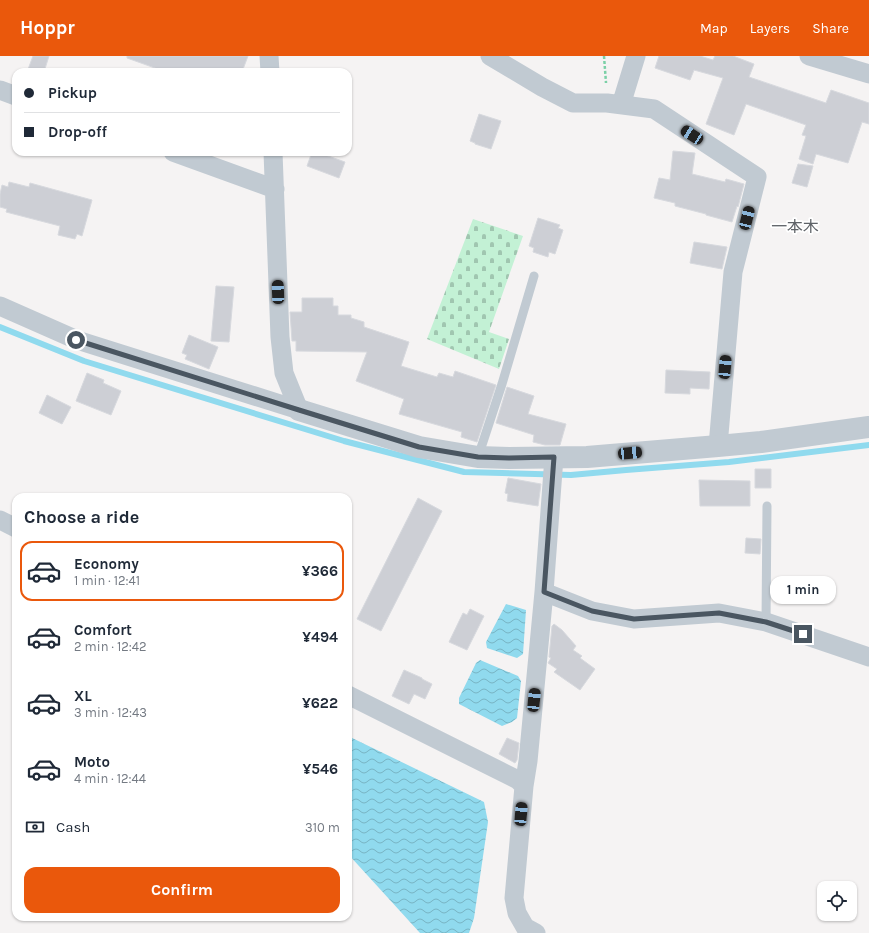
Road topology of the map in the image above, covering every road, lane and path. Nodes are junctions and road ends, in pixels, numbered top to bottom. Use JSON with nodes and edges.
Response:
{"nodes":[{"id":1,"x":269,"y":56,"type":"edge"},
{"id":2,"x":490,"y":56,"type":"edge"},
{"id":3,"x":604,"y":56,"type":"edge"},
{"id":4,"x":636,"y":56,"type":"edge"},
{"id":5,"x":809,"y":56,"type":"edge"},
{"id":6,"x":270,"y":68,"type":"edge"},
{"id":7,"x":869,"y":74,"type":"edge"},
{"id":8,"x":0,"y":90,"type":"edge"},
{"id":9,"x":12,"y":94,"type":"edge"},
{"id":10,"x":614,"y":104,"type":"junction"},
{"id":11,"x":184,"y":156,"type":"edge"},
{"id":12,"x":273,"y":156,"type":"edge"},
{"id":13,"x":275,"y":189,"type":"junction"},
{"id":14,"x":534,"y":276,"type":"dead end"},
{"id":15,"x":0,"y":306,"type":"edge"},
{"id":16,"x":299,"y":410,"type":"junction"},
{"id":17,"x":869,"y":427,"type":"edge"},
{"id":18,"x":718,"y":446,"type":"junction"},
{"id":19,"x":478,"y":457,"type":"junction"},
{"id":20,"x":554,"y":457,"type":"junction"},
{"id":21,"x":768,"y":506,"type":"dead end"},
{"id":22,"x":0,"y":520,"type":"edge"},
{"id":23,"x":12,"y":526,"type":"edge"},
{"id":24,"x":544,"y":592,"type":"junction"},
{"id":25,"x":766,"y":622,"type":"junction"},
{"id":26,"x":869,"y":657,"type":"edge"},
{"id":27,"x":352,"y":697,"type":"edge"},
{"id":28,"x":524,"y":786,"type":"junction"},
{"id":29,"x":536,"y":933,"type":"edge"}],
"edges":[{"from":1,"to":6,"type":"street"},
{"from":2,"to":10,"type":"street"},
{"from":3,"to":10,"type":"path"},
{"from":4,"to":10,"type":"street"},
{"from":5,"to":7,"type":"street"},
{"from":8,"to":9,"type":"street"},
{"from":10,"to":18,"type":"street"},
{"from":11,"to":13,"type":"street"},
{"from":12,"to":13,"type":"street"},
{"from":13,"to":16,"type":"street"},
{"from":14,"to":19,"type":"lane"},
{"from":15,"to":16,"type":"street"},
{"from":16,"to":19,"type":"street"},
{"from":17,"to":18,"type":"street"},
{"from":18,"to":20,"type":"street"},
{"from":19,"to":20,"type":"street"},
{"from":20,"to":24,"type":"street"},
{"from":21,"to":25,"type":"lane"},
{"from":22,"to":23,"type":"street"},
{"from":24,"to":25,"type":"street"},
{"from":24,"to":28,"type":"street"},
{"from":25,"to":26,"type":"street"},
{"from":27,"to":28,"type":"street"},
{"from":28,"to":29,"type":"street"}]}
